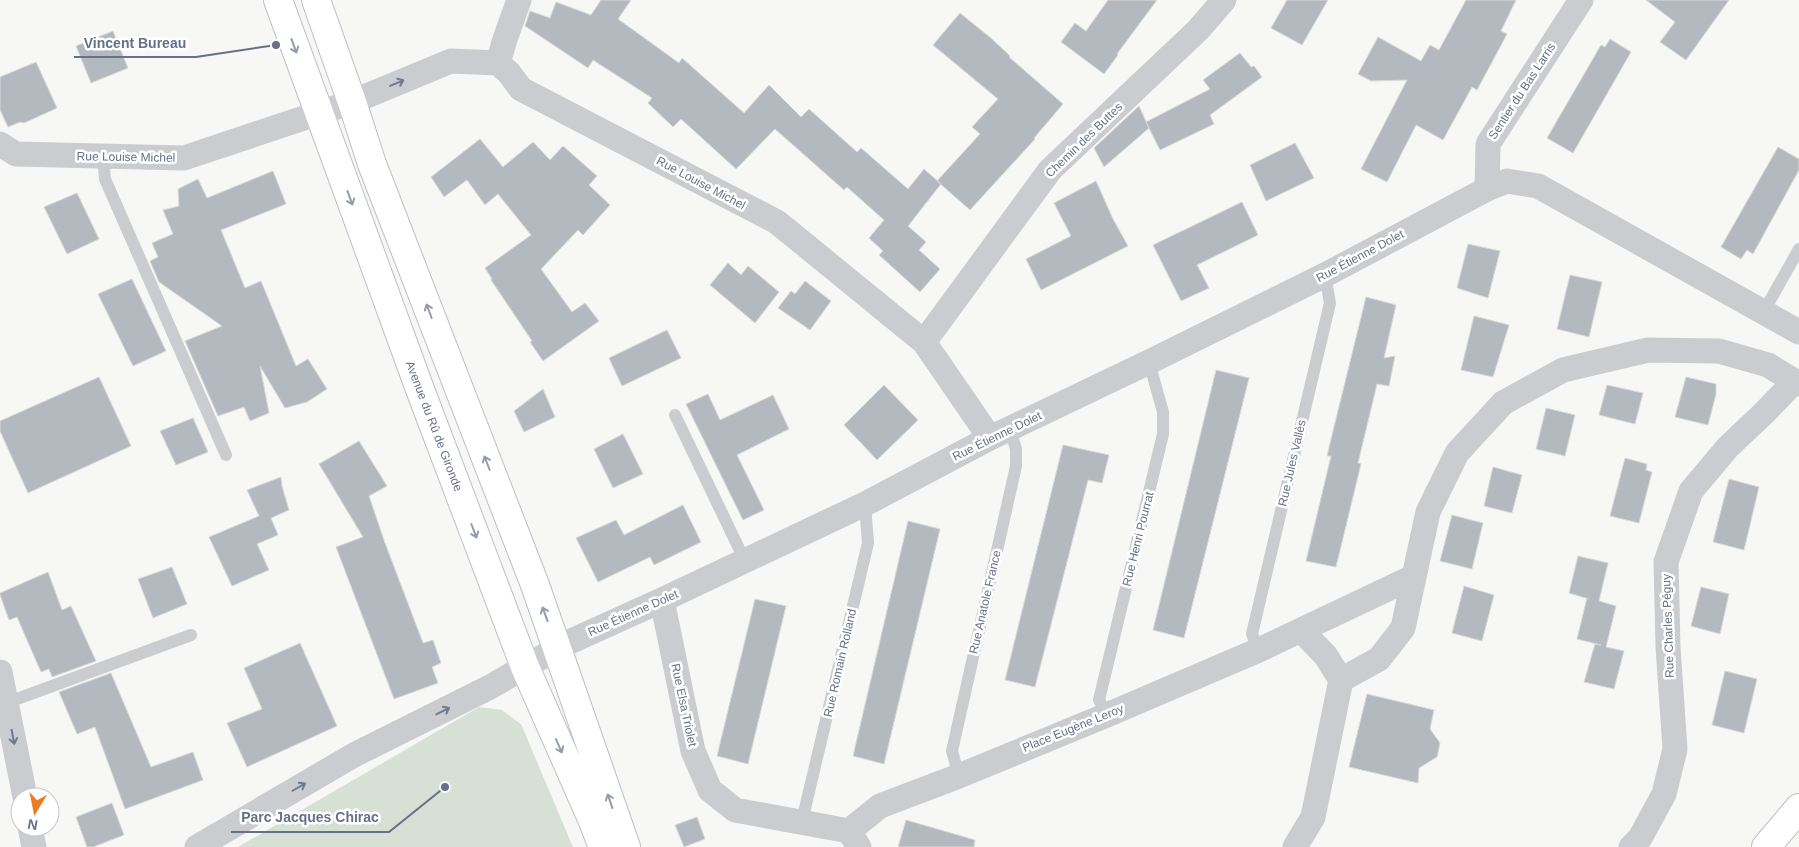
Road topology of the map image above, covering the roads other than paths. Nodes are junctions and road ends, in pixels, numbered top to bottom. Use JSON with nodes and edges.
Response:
{"nodes":[{"id":1,"x":278,"y":0,"type":"edge"},
{"id":2,"x":316,"y":0,"type":"edge"},
{"id":3,"x":519,"y":0,"type":"edge"},
{"id":4,"x":1224,"y":0,"type":"edge"},
{"id":5,"x":1581,"y":0,"type":"edge"},
{"id":6,"x":498,"y":63,"type":"junction"},
{"id":7,"x":336,"y":107,"type":"junction"},
{"id":8,"x":0,"y":144,"type":"edge"},
{"id":9,"x":103,"y":156,"type":"junction"},
{"id":10,"x":1487,"y":190,"type":"junction"},
{"id":11,"x":1799,"y":249,"type":"edge"},
{"id":12,"x":1325,"y":275,"type":"junction"},
{"id":13,"x":1763,"y":313,"type":"junction"},
{"id":14,"x":1799,"y":332,"type":"edge"},
{"id":15,"x":924,"y":342,"type":"junction"},
{"id":16,"x":1149,"y":362,"type":"junction"},
{"id":17,"x":1797,"y":382,"type":"edge"},
{"id":18,"x":675,"y":415,"type":"dead end"},
{"id":19,"x":1000,"y":433,"type":"junction"},
{"id":20,"x":226,"y":455,"type":"dead end"},
{"id":21,"x":865,"y":504,"type":"junction"},
{"id":22,"x":745,"y":561,"type":"junction"},
{"id":23,"x":1414,"y":577,"type":"junction"},
{"id":24,"x":662,"y":600,"type":"junction"},
{"id":25,"x":1301,"y":630,"type":"junction"},
{"id":26,"x":190,"y":634,"type":"dead end"},
{"id":27,"x":558,"y":648,"type":"junction"},
{"id":28,"x":1259,"y":650,"type":"junction"},
{"id":29,"x":525,"y":667,"type":"junction"},
{"id":30,"x":0,"y":672,"type":"edge"},
{"id":31,"x":1341,"y":680,"type":"junction"},
{"id":32,"x":6,"y":704,"type":"junction"},
{"id":33,"x":1107,"y":715,"type":"junction"},
{"id":34,"x":959,"y":776,"type":"junction"},
{"id":35,"x":22,"y":787,"type":"edge"},
{"id":36,"x":1799,"y":808,"type":"edge"},
{"id":37,"x":802,"y":822,"type":"junction"},
{"id":38,"x":854,"y":839,"type":"edge"},
{"id":39,"x":197,"y":847,"type":"edge"},
{"id":40,"x":603,"y":847,"type":"edge"},
{"id":41,"x":626,"y":847,"type":"edge"},
{"id":42,"x":1296,"y":847,"type":"edge"},
{"id":43,"x":1631,"y":847,"type":"edge"},
{"id":44,"x":1766,"y":847,"type":"edge"}],
"edges":[{"from":1,"to":7,"type":"main road","name":"Avenue du Rû de Gironde","one_way":true},
{"from":2,"to":7,"type":"main road","name":"Avenue du Rû de Gironde"},
{"from":3,"to":6,"type":"street"},
{"from":4,"to":15,"type":"street","name":"Chemin des Buttes"},
{"from":5,"to":10,"type":"street","name":"Sentier du Bas Larris"},
{"from":7,"to":6,"type":"street","name":"Rue Louise Michel","one_way":true},
{"from":6,"to":15,"type":"street","name":"Rue Louise Michel"},
{"from":7,"to":9,"type":"street","name":"Rue Louise Michel"},
{"from":27,"to":7,"type":"main road","name":"Avenue du Rû de Gironde","one_way":true},
{"from":7,"to":29,"type":"main road","name":"Avenue du Rû de Gironde","one_way":true},
{"from":8,"to":9,"type":"street","name":"Rue Louise Michel"},
{"from":9,"to":20,"type":"lane"},
{"from":10,"to":12,"type":"street","name":"Rue Étienne Dolet"},
{"from":10,"to":13,"type":"street","name":"Rue Étienne Dolet"},
{"from":11,"to":13,"type":"lane"},
{"from":12,"to":16,"type":"street","name":"Rue Étienne Dolet"},
{"from":12,"to":28,"type":"lane","name":"Rue Jules Vallès"},
{"from":13,"to":14,"type":"street","name":"Rue Étienne Dolet"},
{"from":15,"to":19,"type":"street","name":"Rue Louise Michel"},
{"from":16,"to":19,"type":"street","name":"Rue Étienne Dolet"},
{"from":16,"to":33,"type":"lane","name":"Rue Henri Pourrat"},
{"from":17,"to":23,"type":"street"},
{"from":17,"to":43,"type":"street","name":"Rue Charles Péguy"},
{"from":18,"to":22,"type":"lane"},
{"from":19,"to":21,"type":"street","name":"Rue Étienne Dolet"},
{"from":19,"to":34,"type":"lane","name":"Rue Anatole France"},
{"from":21,"to":22,"type":"street","name":"Rue Étienne Dolet"},
{"from":21,"to":37,"type":"lane","name":"Rue Romain Rolland"},
{"from":22,"to":24,"type":"street","name":"Rue Étienne Dolet"},
{"from":23,"to":25,"type":"street","name":"Place Eugène Leroy"},
{"from":23,"to":31,"type":"street"},
{"from":24,"to":27,"type":"street","name":"Rue Étienne Dolet"},
{"from":24,"to":37,"type":"street","name":"Rue Elsa Triolet"},
{"from":25,"to":28,"type":"street","name":"Place Eugène Leroy"},
{"from":25,"to":31,"type":"street"},
{"from":26,"to":32,"type":"lane"},
{"from":27,"to":29,"type":"street","name":"Rue Étienne Dolet"},
{"from":41,"to":27,"type":"main road","name":"Avenue du Rû de Gironde","one_way":true},
{"from":28,"to":33,"type":"street","name":"Place Eugène Leroy"},
{"from":39,"to":29,"type":"street","name":"Rue Étienne Dolet","one_way":true},
{"from":29,"to":40,"type":"main road","name":"Avenue du Rû de Gironde","one_way":true},
{"from":30,"to":32,"type":"street"},
{"from":31,"to":42,"type":"street"},
{"from":32,"to":35,"type":"street","one_way":true},
{"from":33,"to":34,"type":"street","name":"Place Eugène Leroy"},
{"from":34,"to":38,"type":"street","name":"Place Eugène Leroy"},
{"from":36,"to":44,"type":"main road"},
{"from":37,"to":38,"type":"street","name":"Rue Elsa Triolet"}]}
